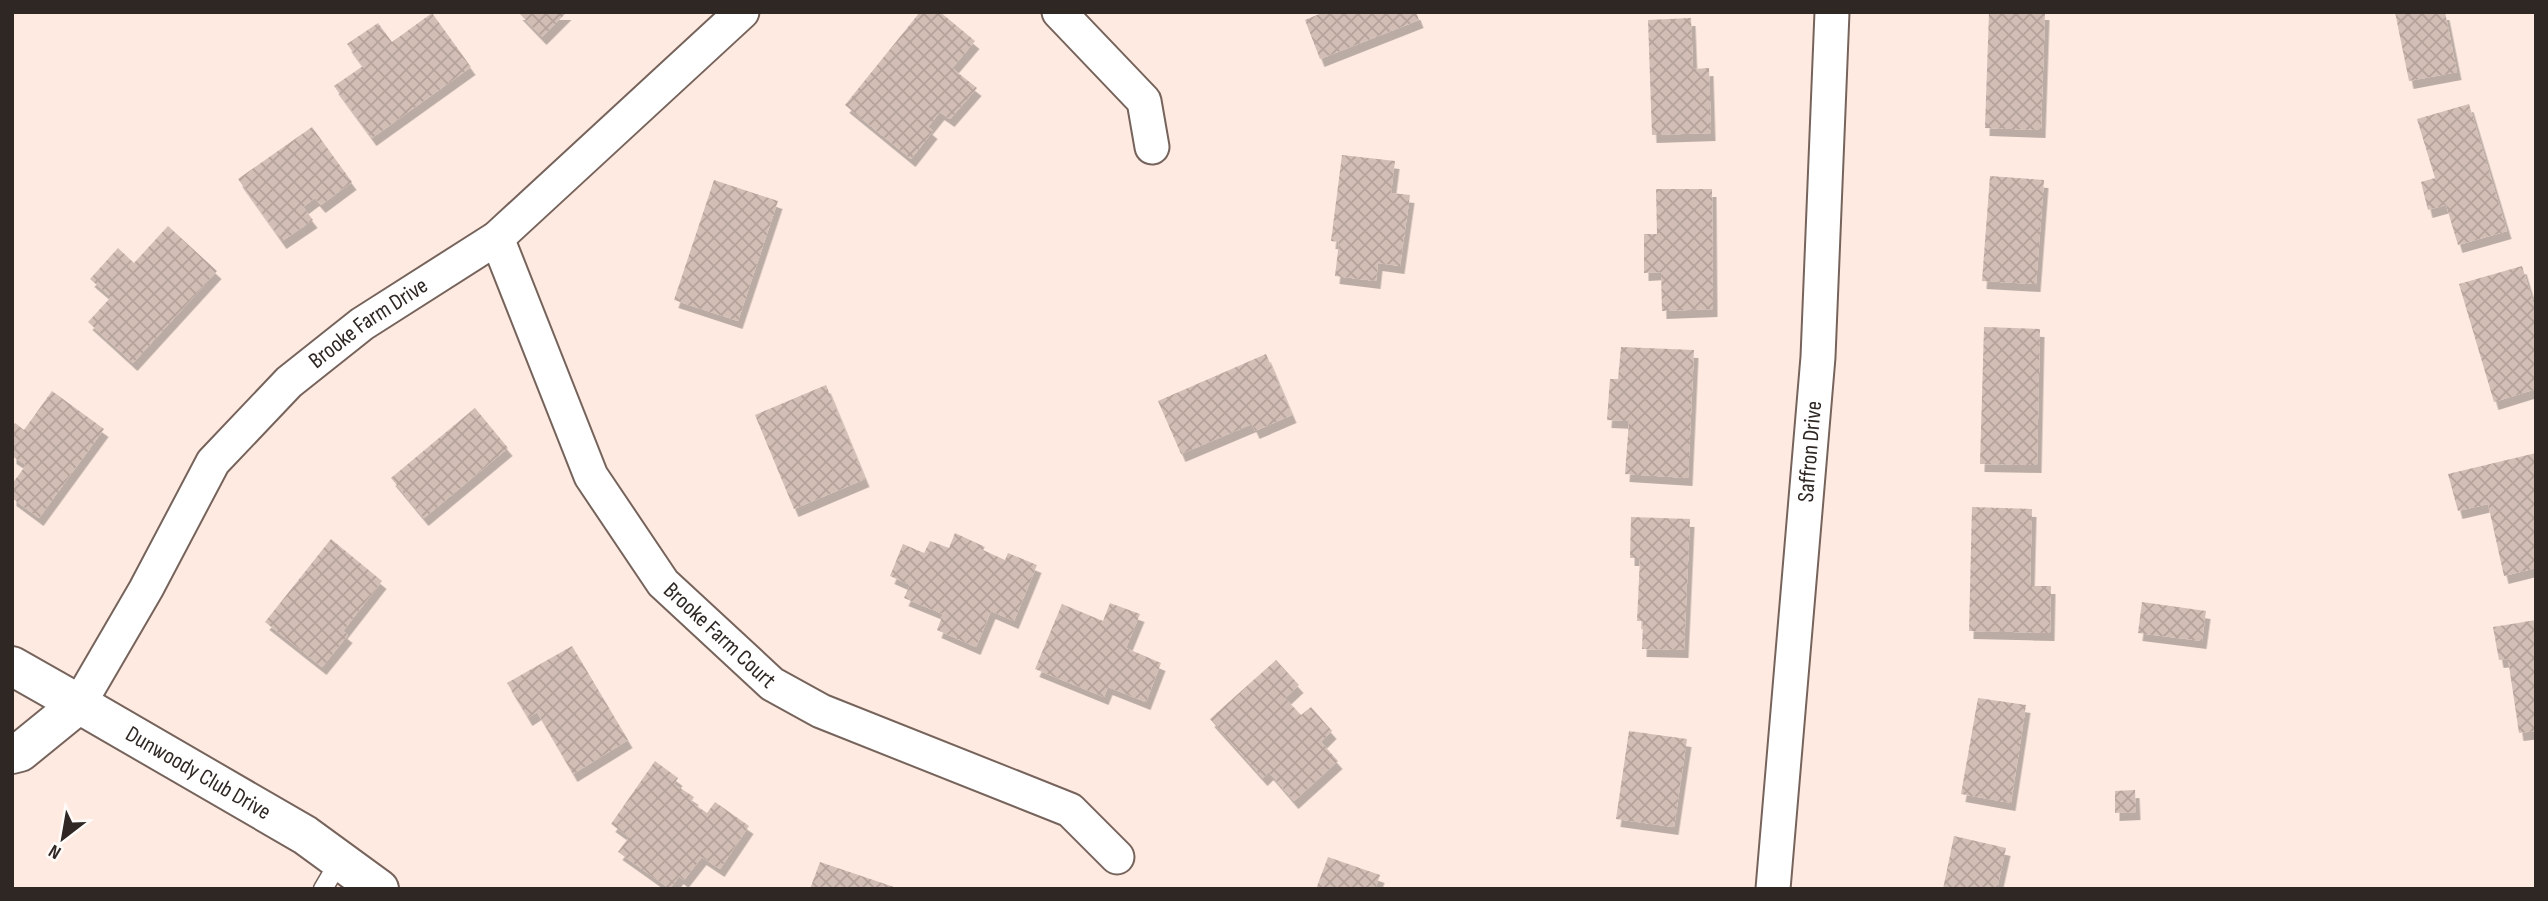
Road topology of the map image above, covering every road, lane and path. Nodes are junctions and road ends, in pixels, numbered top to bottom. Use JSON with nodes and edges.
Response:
{"nodes":[{"id":1,"x":742,"y":12,"type":"edge"},
{"id":2,"x":1059,"y":12,"type":"edge"},
{"id":3,"x":1832,"y":12,"type":"edge"},
{"id":4,"x":1152,"y":147,"type":"dead end"},
{"id":5,"x":497,"y":238,"type":"junction"},
{"id":6,"x":12,"y":666,"type":"edge"},
{"id":7,"x":79,"y":704,"type":"junction"},
{"id":8,"x":12,"y":754,"type":"edge"},
{"id":9,"x":1117,"y":857,"type":"dead end"},
{"id":10,"x":331,"y":875,"type":"edge"},
{"id":11,"x":379,"y":889,"type":"edge"},
{"id":12,"x":1773,"y":889,"type":"edge"}],
"edges":[{"from":1,"to":5,"type":"street","name":"Brooke Farm Drive"},
{"from":2,"to":4,"type":"street"},
{"from":3,"to":12,"type":"street","name":"Saffron Drive"},
{"from":5,"to":7,"type":"street","name":"Brooke Farm Drive"},
{"from":5,"to":9,"type":"street","name":"Brooke Farm Court"},
{"from":6,"to":7,"type":"main road","name":"Dunwoody Club Drive"},
{"from":7,"to":8,"type":"main road"},
{"from":7,"to":10,"type":"main road","name":"Dunwoody Club Drive"},
{"from":10,"to":11,"type":"main road","name":"Dunwoody Club Drive"}]}
